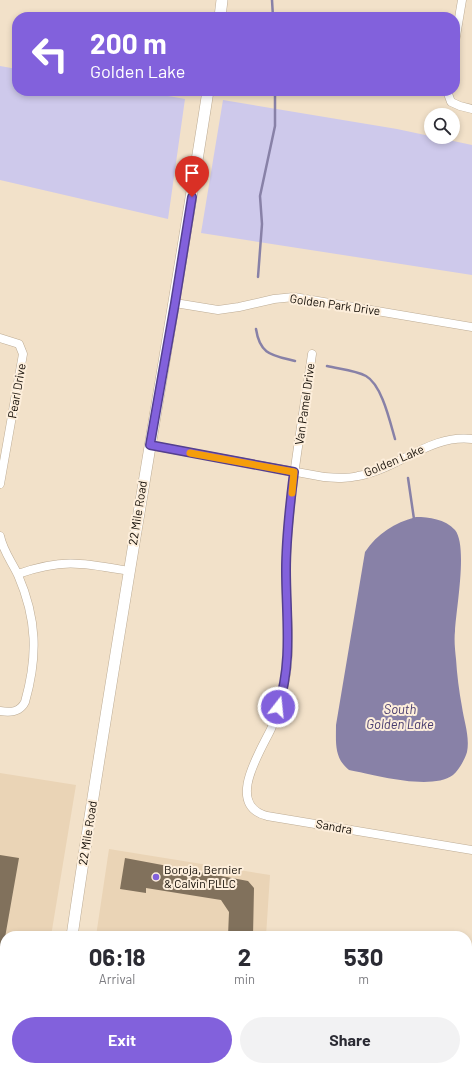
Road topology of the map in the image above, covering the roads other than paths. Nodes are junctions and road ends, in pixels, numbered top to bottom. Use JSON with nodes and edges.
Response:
{"nodes":[{"id":1,"x":222,"y":0,"type":"edge"},
{"id":2,"x":462,"y":0,"type":"edge"},
{"id":3,"x":221,"y":12,"type":"edge"},
{"id":4,"x":460,"y":12,"type":"edge"},
{"id":5,"x":207,"y":96,"type":"edge"},
{"id":6,"x":448,"y":96,"type":"edge"},
{"id":7,"x":472,"y":109,"type":"edge"},
{"id":8,"x":175,"y":303,"type":"junction"},
{"id":9,"x":472,"y":327,"type":"edge"},
{"id":10,"x":0,"y":338,"type":"edge"},
{"id":11,"x":312,"y":354,"type":"dead end"},
{"id":12,"x":472,"y":439,"type":"edge"},
{"id":13,"x":150,"y":445,"type":"junction"},
{"id":14,"x":294,"y":472,"type":"junction"},
{"id":15,"x":0,"y":484,"type":"edge"},
{"id":16,"x":0,"y":536,"type":"edge"},
{"id":17,"x":129,"y":571,"type":"junction"},
{"id":18,"x":18,"y":574,"type":"junction"},
{"id":19,"x":0,"y":711,"type":"edge"},
{"id":20,"x":472,"y":850,"type":"edge"},
{"id":21,"x":73,"y":931,"type":"edge"}],
"edges":[{"from":1,"to":3,"type":"street"},
{"from":2,"to":4,"type":"street"},
{"from":5,"to":8,"type":"street","name":"22 Mile Road"},
{"from":6,"to":7,"type":"street"},
{"from":8,"to":9,"type":"street","name":"Golden Park Drive"},
{"from":8,"to":13,"type":"street","name":"22 Mile Road"},
{"from":10,"to":15,"type":"street","name":"Pearl Drive"},
{"from":11,"to":14,"type":"street","name":"Van Pamel Drive"},
{"from":12,"to":14,"type":"street","name":"Golden Lake"},
{"from":13,"to":14,"type":"street","name":"Golden Lake"},
{"from":13,"to":17,"type":"street","name":"22 Mile Road"},
{"from":14,"to":20,"type":"street","name":"Sandra"},
{"from":16,"to":18,"type":"street"},
{"from":17,"to":18,"type":"street"},
{"from":17,"to":21,"type":"street","name":"22 Mile Road"},
{"from":18,"to":19,"type":"street"}]}
